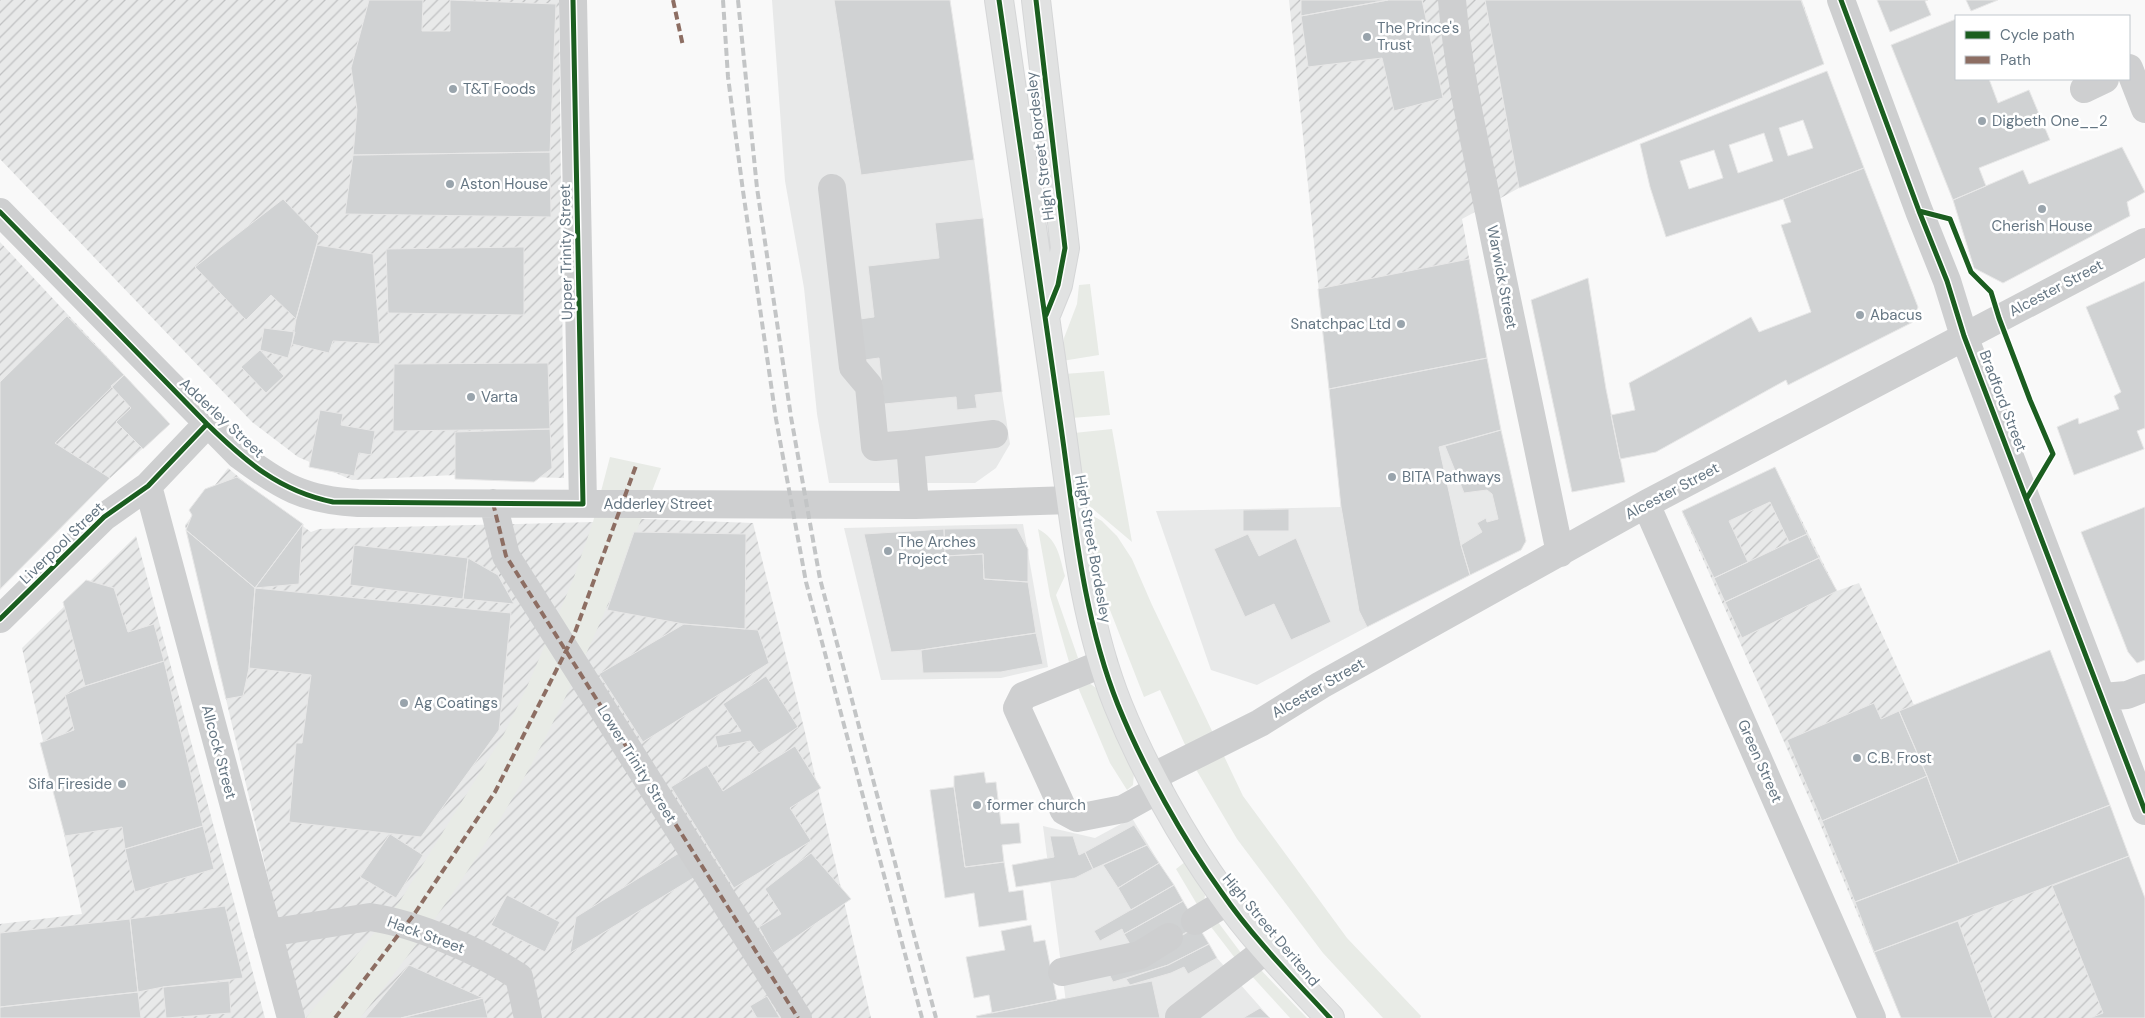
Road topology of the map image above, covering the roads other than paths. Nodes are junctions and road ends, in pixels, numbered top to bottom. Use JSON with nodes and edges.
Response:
{"nodes":[{"id":1,"x":573,"y":0,"type":"edge"},
{"id":2,"x":999,"y":0,"type":"edge"},
{"id":3,"x":1036,"y":0,"type":"edge"},
{"id":4,"x":1452,"y":0,"type":"edge"},
{"id":5,"x":1841,"y":0,"type":"edge"},
{"id":6,"x":2130,"y":71,"type":"edge"},
{"id":7,"x":2145,"y":109,"type":"edge"},
{"id":8,"x":832,"y":188,"type":"dead end"},
{"id":9,"x":0,"y":212,"type":"edge"},
{"id":10,"x":2145,"y":242,"type":"edge"},
{"id":11,"x":1045,"y":316,"type":"junction"},
{"id":12,"x":1964,"y":336,"type":"junction"},
{"id":13,"x":207,"y":424,"type":"junction"},
{"id":14,"x":994,"y":434,"type":"dead end"},
{"id":15,"x":910,"y":444,"type":"junction"},
{"id":16,"x":148,"y":486,"type":"junction"},
{"id":17,"x":1071,"y":500,"type":"junction"},
{"id":18,"x":493,"y":503,"type":"junction"},
{"id":19,"x":583,"y":504,"type":"junction"},
{"id":20,"x":1646,"y":504,"type":"junction"},
{"id":21,"x":915,"y":505,"type":"junction"},
{"id":22,"x":1560,"y":553,"type":"junction"},
{"id":23,"x":0,"y":619,"type":"edge"},
{"id":24,"x":1104,"y":663,"type":"junction"},
{"id":25,"x":2145,"y":688,"type":"edge"},
{"id":26,"x":2102,"y":697,"type":"junction"},
{"id":27,"x":1156,"y":783,"type":"junction"},
{"id":28,"x":2145,"y":810,"type":"edge"},
{"id":29,"x":1228,"y":901,"type":"junction"},
{"id":30,"x":1195,"y":921,"type":"dead end"},
{"id":31,"x":268,"y":933,"type":"junction"},
{"id":32,"x":1169,"y":937,"type":"dead end"},
{"id":33,"x":1268,"y":949,"type":"junction"},
{"id":34,"x":1062,"y":972,"type":"dead end"},
{"id":35,"x":1179,"y":1017,"type":"edge"},
{"id":36,"x":291,"y":1018,"type":"edge"},
{"id":37,"x":528,"y":1018,"type":"edge"},
{"id":38,"x":798,"y":1018,"type":"edge"},
{"id":39,"x":1330,"y":1018,"type":"edge"},
{"id":40,"x":1872,"y":1018,"type":"edge"}],
"edges":[{"from":1,"to":19,"type":"street","name":"Upper Trinity Street"},
{"from":2,"to":11,"type":"main road","name":"High Street Bordesley"},
{"from":3,"to":11,"type":"main road","name":"High Street Bordesley"},
{"from":4,"to":22,"type":"street","name":"Warwick Street"},
{"from":5,"to":12,"type":"street","name":"Bradford Street"},
{"from":6,"to":7,"type":"street"},
{"from":8,"to":15,"type":"street"},
{"from":9,"to":13,"type":"street","name":"Adderley Street"},
{"from":10,"to":12,"type":"street","name":"Alcester Street"},
{"from":11,"to":17,"type":"main road","name":"High Street Bordesley"},
{"from":12,"to":20,"type":"street","name":"Alcester Street"},
{"from":12,"to":26,"type":"street","name":"Bradford Street"},
{"from":13,"to":16,"type":"street","name":"Liverpool Street"},
{"from":13,"to":18,"type":"street","name":"Adderley Street"},
{"from":14,"to":15,"type":"street"},
{"from":15,"to":21,"type":"street"},
{"from":16,"to":23,"type":"street","name":"Liverpool Street"},
{"from":16,"to":31,"type":"street","name":"Allcock Street"},
{"from":17,"to":21,"type":"street","name":"Adderley Street"},
{"from":17,"to":24,"type":"main road","name":"High Street Bordesley"},
{"from":18,"to":19,"type":"street","name":"Adderley Street"},
{"from":18,"to":38,"type":"street","name":"Lower Trinity Street"},
{"from":19,"to":21,"type":"street","name":"Adderley Street"},
{"from":20,"to":22,"type":"street","name":"Alcester Street"},
{"from":20,"to":40,"type":"street","name":"Green Street"},
{"from":22,"to":27,"type":"street","name":"Alcester Street"},
{"from":24,"to":27,"type":"main road","name":"High Street Bordesley"},
{"from":24,"to":27,"type":"street","name":"Alcester Street"},
{"from":25,"to":26,"type":"street"},
{"from":26,"to":28,"type":"street","name":"Bradford Street"},
{"from":27,"to":29,"type":"main road","name":"High Street Deritend"},
{"from":29,"to":30,"type":"street"},
{"from":29,"to":33,"type":"main road","name":"High Street Deritend"},
{"from":31,"to":36,"type":"street","name":"Allcock Street"},
{"from":31,"to":37,"type":"street","name":"Hack Street"},
{"from":32,"to":34,"type":"street"},
{"from":33,"to":35,"type":"street"},
{"from":33,"to":39,"type":"main road","name":"High Street Deritend"}]}
